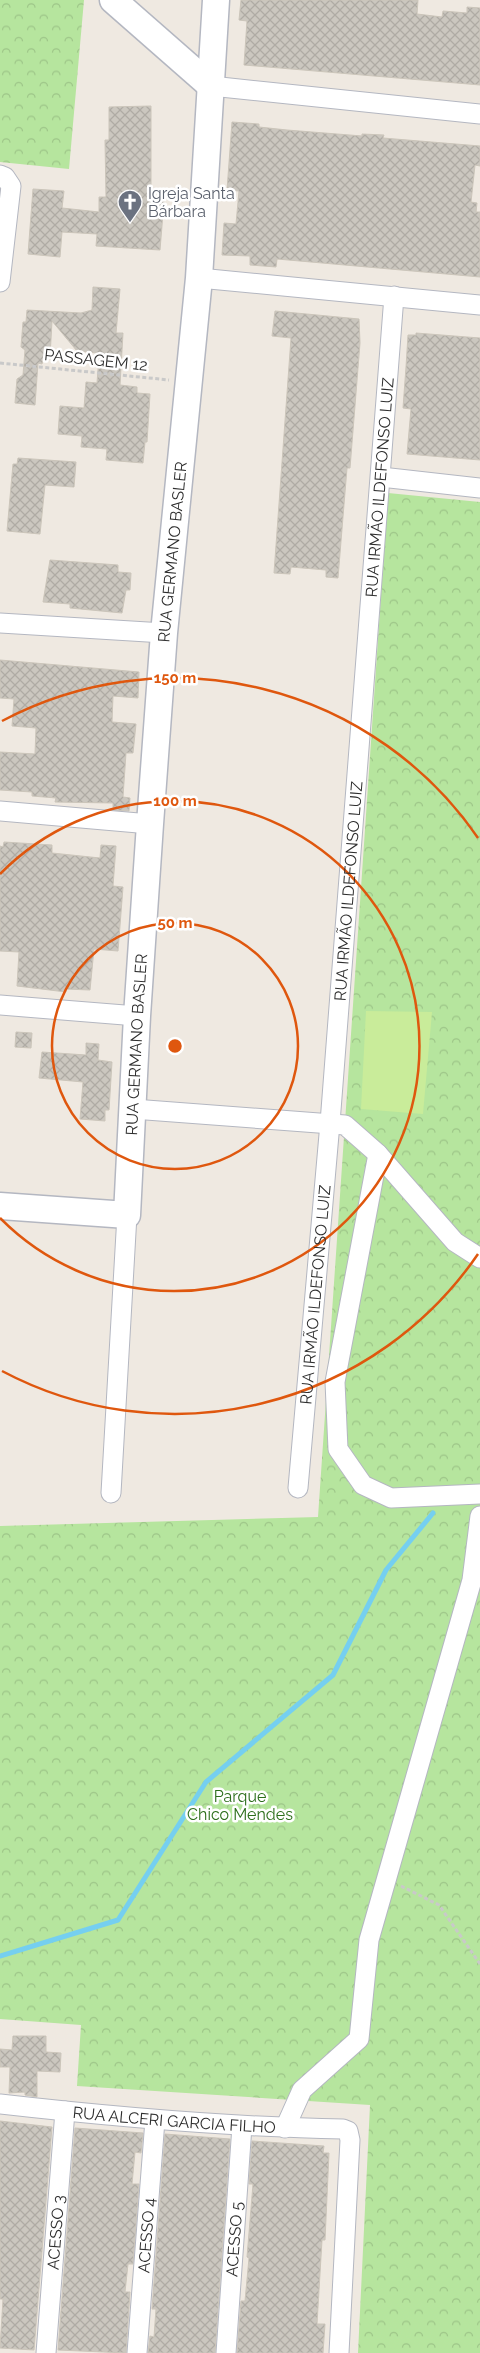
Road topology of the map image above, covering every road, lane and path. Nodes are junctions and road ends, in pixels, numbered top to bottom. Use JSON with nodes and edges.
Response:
{"nodes":[{"id":1,"x":113,"y":0,"type":"edge"},
{"id":2,"x":216,"y":0,"type":"edge"},
{"id":3,"x":211,"y":86,"type":"junction"},
{"id":4,"x":480,"y":114,"type":"edge"},
{"id":5,"x":3,"y":176,"type":"edge"},
{"id":6,"x":200,"y":278,"type":"junction"},
{"id":7,"x":0,"y":282,"type":"edge"},
{"id":8,"x":394,"y":296,"type":"junction"},
{"id":9,"x":480,"y":305,"type":"edge"},
{"id":10,"x":0,"y":363,"type":"edge"},
{"id":11,"x":189,"y":382,"type":"junction"},
{"id":12,"x":380,"y":477,"type":"junction"},
{"id":13,"x":480,"y":488,"type":"edge"},
{"id":14,"x":0,"y":622,"type":"edge"},
{"id":15,"x":164,"y":633,"type":"junction"},
{"id":16,"x":0,"y":811,"type":"edge"},
{"id":17,"x":150,"y":824,"type":"junction"},
{"id":18,"x":0,"y":1005,"type":"edge"},
{"id":19,"x":137,"y":1016,"type":"junction"},
{"id":20,"x":133,"y":1109,"type":"junction"},
{"id":21,"x":330,"y":1123,"type":"junction"},
{"id":22,"x":378,"y":1154,"type":"junction"},
{"id":23,"x":0,"y":1206,"type":"edge"},
{"id":24,"x":127,"y":1215,"type":"junction"},
{"id":25,"x":480,"y":1258,"type":"edge"},
{"id":26,"x":298,"y":1488,"type":"dead end"},
{"id":27,"x":111,"y":1494,"type":"dead end"},
{"id":28,"x":480,"y":1494,"type":"edge"},
{"id":29,"x":480,"y":1516,"type":"edge"},
{"id":30,"x":385,"y":1885,"type":"junction"},
{"id":31,"x":480,"y":1964,"type":"edge"},
{"id":32,"x":0,"y":2104,"type":"edge"},
{"id":33,"x":65,"y":2112,"type":"junction"},
{"id":34,"x":155,"y":2120,"type":"junction"},
{"id":35,"x":242,"y":2126,"type":"junction"},
{"id":36,"x":286,"y":2128,"type":"junction"},
{"id":37,"x":46,"y":2353,"type":"edge"},
{"id":38,"x":138,"y":2353,"type":"edge"},
{"id":39,"x":226,"y":2353,"type":"edge"},
{"id":40,"x":339,"y":2353,"type":"edge"}],
"edges":[{"from":1,"to":3,"type":"street"},
{"from":2,"to":3,"type":"street","name":"RUA GERMANO BASLER"},
{"from":3,"to":4,"type":"street"},
{"from":3,"to":6,"type":"street","name":"RUA GERMANO BASLER"},
{"from":5,"to":7,"type":"street"},
{"from":6,"to":8,"type":"street"},
{"from":6,"to":11,"type":"street","name":"RUA GERMANO BASLER"},
{"from":8,"to":9,"type":"street"},
{"from":8,"to":12,"type":"street","name":"RUA IRMÃO ILDEFONSO LUIZ"},
{"from":10,"to":11,"type":"path","name":"PASSAGEM 12"},
{"from":11,"to":15,"type":"street","name":"RUA GERMANO BASLER"},
{"from":12,"to":13,"type":"street"},
{"from":12,"to":21,"type":"street","name":"RUA IRMÃO ILDEFONSO LUIZ"},
{"from":14,"to":15,"type":"street"},
{"from":15,"to":17,"type":"street","name":"RUA GERMANO BASLER"},
{"from":16,"to":17,"type":"street"},
{"from":17,"to":19,"type":"street","name":"RUA GERMANO BASLER"},
{"from":18,"to":19,"type":"street"},
{"from":19,"to":20,"type":"street","name":"RUA GERMANO BASLER"},
{"from":20,"to":21,"type":"street"},
{"from":20,"to":24,"type":"street","name":"RUA GERMANO BASLER"},
{"from":21,"to":22,"type":"street"},
{"from":21,"to":26,"type":"street","name":"RUA IRMÃO ILDEFONSO LUIZ"},
{"from":22,"to":25,"type":"street"},
{"from":22,"to":28,"type":"street"},
{"from":23,"to":24,"type":"street"},
{"from":24,"to":27,"type":"street","name":"RUA GERMANO BASLER"},
{"from":29,"to":30,"type":"street"},
{"from":30,"to":31,"type":"path"},
{"from":30,"to":36,"type":"street"},
{"from":32,"to":33,"type":"street","name":"RUA ALCERI GARCIA FILHO"},
{"from":33,"to":34,"type":"street","name":"RUA ALCERI GARCIA FILHO"},
{"from":33,"to":37,"type":"street","name":"ACESSO 3"},
{"from":34,"to":35,"type":"street","name":"RUA ALCERI GARCIA FILHO"},
{"from":34,"to":38,"type":"street","name":"ACESSO 4"},
{"from":35,"to":36,"type":"street","name":"RUA ALCERI GARCIA FILHO"},
{"from":35,"to":39,"type":"street","name":"ACESSO 5"},
{"from":36,"to":40,"type":"street","name":"RUA ALCERI GARCIA FILHO"}]}
